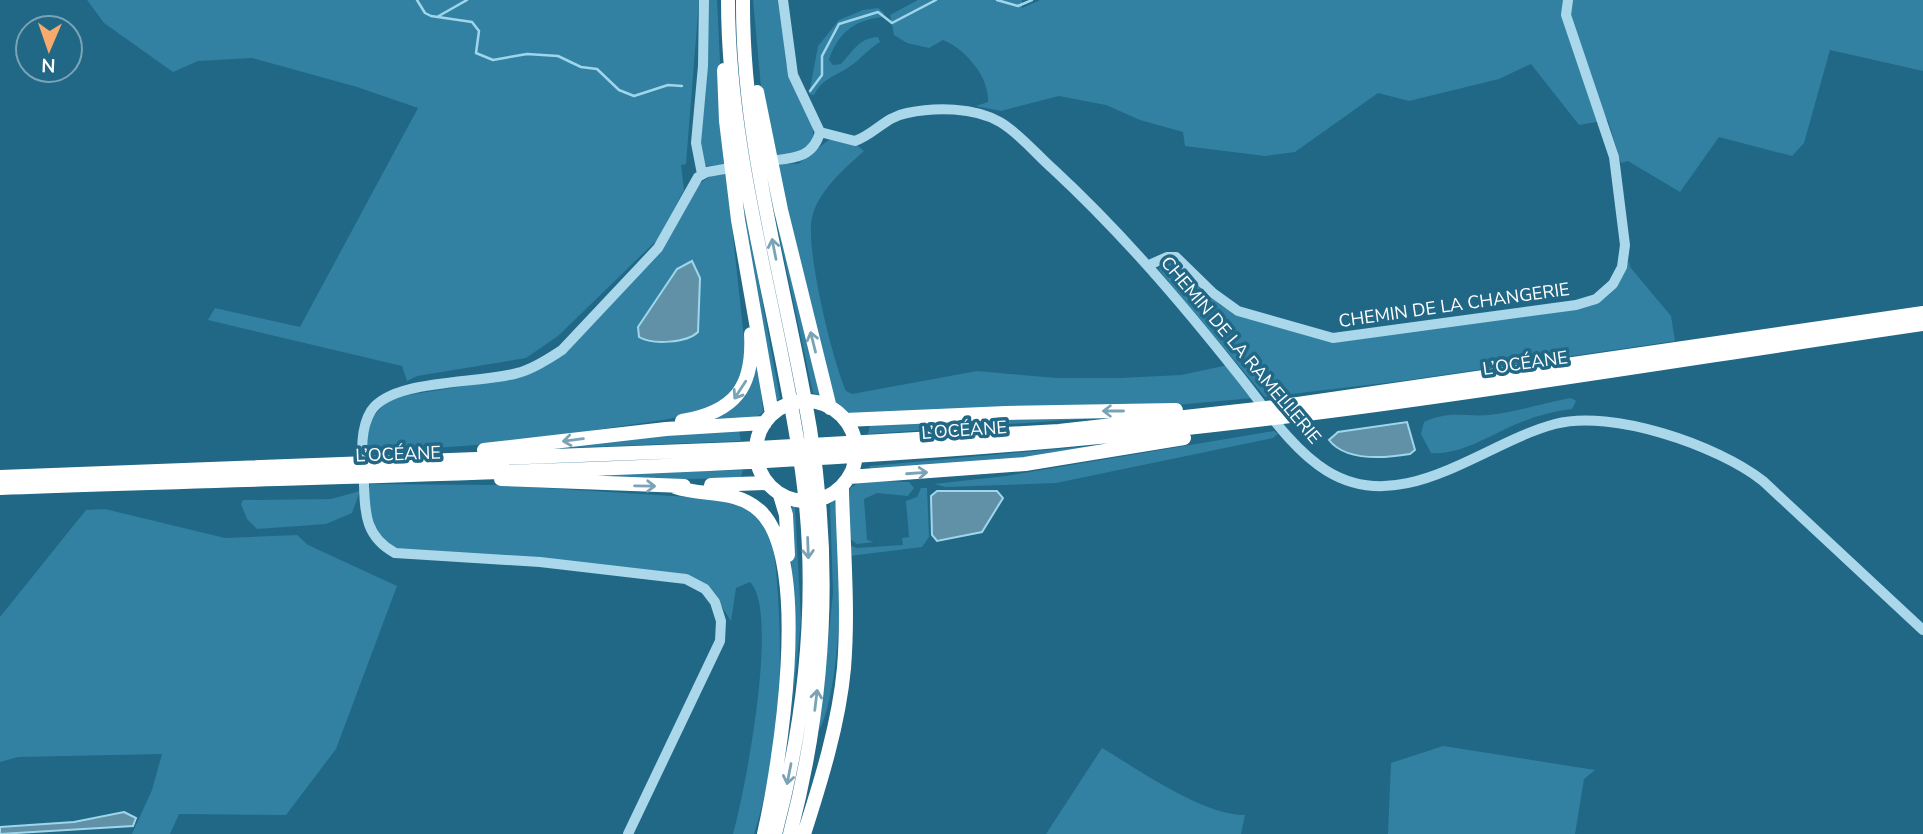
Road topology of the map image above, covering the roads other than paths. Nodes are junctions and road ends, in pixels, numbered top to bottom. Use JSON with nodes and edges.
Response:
{"nodes":[{"id":1,"x":704,"y":0,"type":"edge"},
{"id":2,"x":783,"y":0,"type":"edge"},
{"id":3,"x":1568,"y":0,"type":"edge"},
{"id":4,"x":735,"y":6,"type":"edge"},
{"id":5,"x":820,"y":132,"type":"junction"},
{"id":6,"x":751,"y":165,"type":"junction"},
{"id":7,"x":702,"y":174,"type":"junction"},
{"id":8,"x":1149,"y":265,"type":"junction"},
{"id":9,"x":750,"y":301,"type":"junction"},
{"id":10,"x":1923,"y":313,"type":"edge"},
{"id":11,"x":1923,"y":324,"type":"edge"},
{"id":12,"x":823,"y":405,"type":"junction"},
{"id":13,"x":772,"y":415,"type":"junction"},
{"id":14,"x":1267,"y":415,"type":"junction"},
{"id":15,"x":845,"y":420,"type":"junction"},
{"id":16,"x":803,"y":431,"type":"junction"},
{"id":17,"x":634,"y":433,"type":"junction"},
{"id":18,"x":739,"y":455,"type":"junction"},
{"id":19,"x":378,"y":467,"type":"junction"},
{"id":20,"x":353,"y":469,"type":"junction"},
{"id":21,"x":410,"y":474,"type":"junction"},
{"id":22,"x":0,"y":477,"type":"edge"},
{"id":23,"x":767,"y":483,"type":"junction"},
{"id":24,"x":841,"y":486,"type":"junction"},
{"id":25,"x":675,"y":487,"type":"junction"},
{"id":26,"x":0,"y":488,"type":"edge"},
{"id":27,"x":787,"y":497,"type":"junction"},
{"id":28,"x":786,"y":590,"type":"junction"},
{"id":29,"x":845,"y":604,"type":"junction"},
{"id":30,"x":1923,"y":630,"type":"edge"},
{"id":31,"x":795,"y":815,"type":"junction"},
{"id":32,"x":628,"y":834,"type":"edge"},
{"id":33,"x":762,"y":834,"type":"edge"},
{"id":34,"x":775,"y":834,"type":"edge"},
{"id":35,"x":790,"y":834,"type":"edge"},
{"id":36,"x":804,"y":834,"type":"edge"}],
"edges":[{"from":1,"to":7,"type":"street"},
{"from":2,"to":5,"type":"street"},
{"from":3,"to":8,"type":"street","name":"CHEMIN DE LA CHANGERIE"},
{"from":4,"to":6,"type":"highway"},
{"from":4,"to":6,"type":"highway"},
{"from":5,"to":7,"type":"street"},
{"from":5,"to":8,"type":"street","name":"CHEMIN DE LA RAMELLERIE"},
{"from":6,"to":9,"type":"highway"},
{"from":12,"to":6,"type":"highway","one_way":true},
{"from":6,"to":16,"type":"highway"},
{"from":7,"to":32,"type":"street"},
{"from":8,"to":30,"type":"street","name":"CHEMIN DE LA RAMELLERIE"},
{"from":9,"to":13,"type":"highway"},
{"from":9,"to":17,"type":"highway","one_way":true},
{"from":10,"to":14,"type":"highway","name":"L’OCÉANE"},
{"from":11,"to":14,"type":"highway","name":"L’OCÉANE"},
{"from":12,"to":13,"type":"highway"},
{"from":12,"to":15,"type":"highway"},
{"from":13,"to":17,"type":"highway"},
{"from":13,"to":23,"type":"highway"},
{"from":14,"to":15,"type":"highway","one_way":true},
{"from":14,"to":18,"type":"highway","name":"L’OCÉANE"},
{"from":24,"to":14,"type":"highway","one_way":true},
{"from":15,"to":24,"type":"highway"},
{"from":31,"to":16,"type":"highway","one_way":true},
{"from":16,"to":34,"type":"highway","one_way":true},
{"from":17,"to":19,"type":"highway","one_way":true},
{"from":18,"to":19,"type":"highway","name":"L’OCÉANE"},
{"from":18,"to":21,"type":"highway","name":"L’OCÉANE"},
{"from":19,"to":20,"type":"highway","name":"L’OCÉANE"},
{"from":19,"to":21,"type":"highway","name":"L’OCÉANE"},
{"from":20,"to":22,"type":"highway","name":"L’OCÉANE"},
{"from":20,"to":26,"type":"highway","name":"L’OCÉANE"},
{"from":21,"to":25,"type":"highway","one_way":true},
{"from":23,"to":25,"type":"highway"},
{"from":23,"to":27,"type":"highway"},
{"from":24,"to":27,"type":"highway"},
{"from":24,"to":29,"type":"highway"},
{"from":25,"to":28,"type":"highway"},
{"from":27,"to":28,"type":"highway"},
{"from":28,"to":33,"type":"highway"},
{"from":29,"to":31,"type":"highway"},
{"from":29,"to":36,"type":"highway"},
{"from":31,"to":35,"type":"highway"}]}
